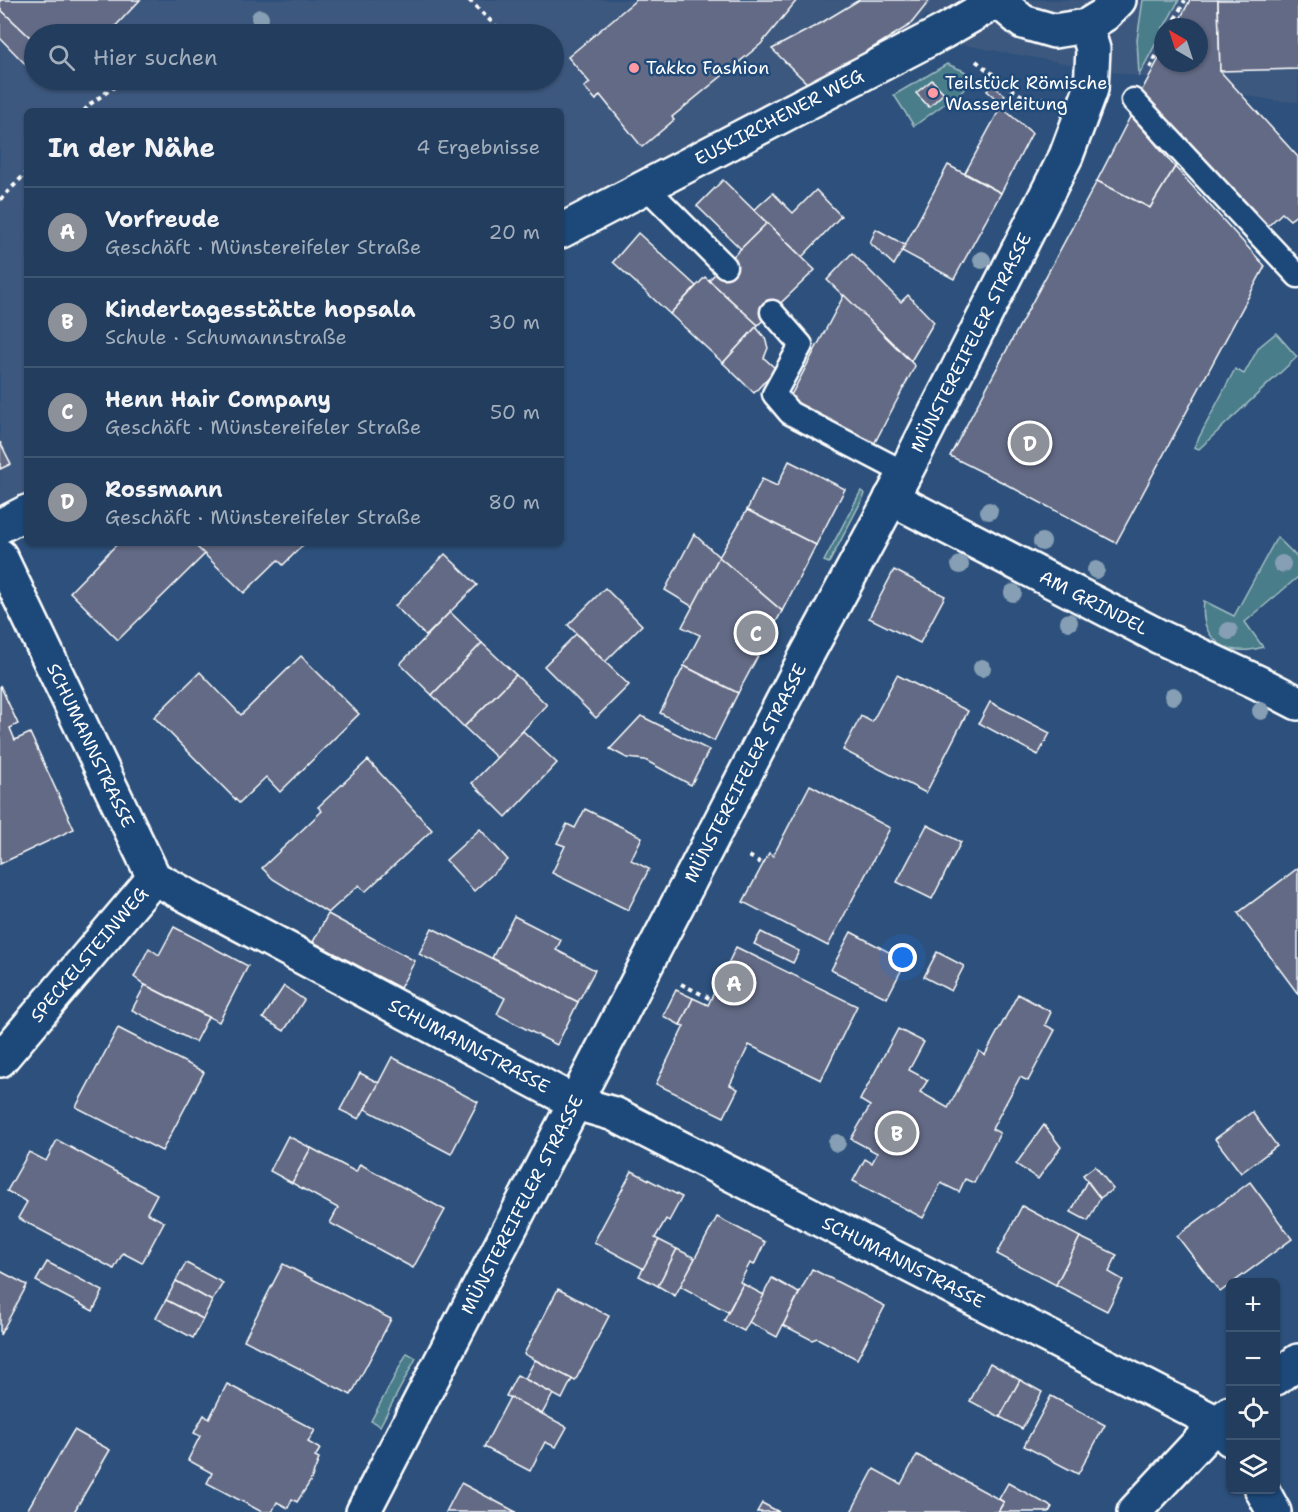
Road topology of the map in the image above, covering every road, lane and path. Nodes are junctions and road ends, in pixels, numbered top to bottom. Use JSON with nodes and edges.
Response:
{"nodes":[{"id":1,"x":469,"y":0,"type":"edge"},
{"id":2,"x":1119,"y":0,"type":"edge"},
{"id":3,"x":1185,"y":0,"type":"edge"},
{"id":4,"x":997,"y":1,"type":"edge"},
{"id":5,"x":1176,"y":18,"type":"edge"},
{"id":6,"x":493,"y":24,"type":"edge"},
{"id":7,"x":1086,"y":26,"type":"junction"},
{"id":8,"x":973,"y":57,"type":"dead end"},
{"id":9,"x":1154,"y":60,"type":"edge"},
{"id":10,"x":1147,"y":74,"type":"dead end"},
{"id":11,"x":110,"y":90,"type":"edge"},
{"id":12,"x":1038,"y":99,"type":"dead end"},
{"id":13,"x":1133,"y":100,"type":"dead end"},
{"id":14,"x":87,"y":108,"type":"edge"},
{"id":15,"x":24,"y":175,"type":"edge"},
{"id":16,"x":646,"y":187,"type":"junction"},
{"id":17,"x":0,"y":200,"type":"edge"},
{"id":18,"x":564,"y":229,"type":"edge"},
{"id":19,"x":725,"y":266,"type":"dead end"},
{"id":20,"x":1298,"y":276,"type":"edge"},
{"id":21,"x":772,"y":312,"type":"dead end"},
{"id":22,"x":898,"y":486,"type":"junction"},
{"id":23,"x":24,"y":514,"type":"edge"},
{"id":24,"x":0,"y":526,"type":"edge"},
{"id":25,"x":0,"y":556,"type":"edge"},
{"id":26,"x":1298,"y":703,"type":"edge"},
{"id":27,"x":740,"y":851,"type":"dead end"},
{"id":28,"x":764,"y":864,"type":"dead end"},
{"id":29,"x":154,"y":878,"type":"junction"},
{"id":30,"x":675,"y":981,"type":"dead end"},
{"id":31,"x":711,"y":999,"type":"dead end"},
{"id":32,"x":0,"y":1060,"type":"edge"},
{"id":33,"x":576,"y":1103,"type":"junction"},
{"id":34,"x":1298,"y":1360,"type":"edge"},
{"id":35,"x":1280,"y":1374,"type":"edge"},
{"id":36,"x":1226,"y":1425,"type":"edge"},
{"id":37,"x":1264,"y":1494,"type":"edge"},
{"id":38,"x":363,"y":1512,"type":"edge"},
{"id":39,"x":1134,"y":1512,"type":"edge"},
{"id":40,"x":1274,"y":1512,"type":"edge"}],
"edges":[{"from":1,"to":6,"type":"path"},
{"from":2,"to":7,"type":"street"},
{"from":3,"to":5,"type":"path"},
{"from":4,"to":7,"type":"street"},
{"from":4,"to":16,"type":"street","name":"EUSKIRCHENER WEG"},
{"from":7,"to":22,"type":"street","name":"MÜNSTEREIFELER STRASSE"},
{"from":8,"to":12,"type":"path"},
{"from":9,"to":10,"type":"path"},
{"from":11,"to":14,"type":"path"},
{"from":13,"to":20,"type":"lane"},
{"from":15,"to":17,"type":"path"},
{"from":16,"to":18,"type":"street","name":"EUSKIRCHENER WEG"},
{"from":16,"to":19,"type":"lane"},
{"from":21,"to":22,"type":"lane"},
{"from":22,"to":26,"type":"street","name":"AM GRINDEL"},
{"from":22,"to":33,"type":"street","name":"MÜNSTEREIFELER STRASSE"},
{"from":23,"to":24,"type":"street"},
{"from":25,"to":29,"type":"street","name":"SCHUMANNSTRASSE"},
{"from":27,"to":28,"type":"path"},
{"from":29,"to":32,"type":"street","name":"SPECKELSTEINWEG"},
{"from":29,"to":33,"type":"street","name":"SCHUMANNSTRASSE"},
{"from":30,"to":31,"type":"path"},
{"from":33,"to":36,"type":"street","name":"SCHUMANNSTRASSE"},
{"from":33,"to":38,"type":"street","name":"MÜNSTEREIFELER STRASSE"},
{"from":34,"to":35,"type":"street"},
{"from":36,"to":39,"type":"street"},
{"from":37,"to":40,"type":"street"}]}
